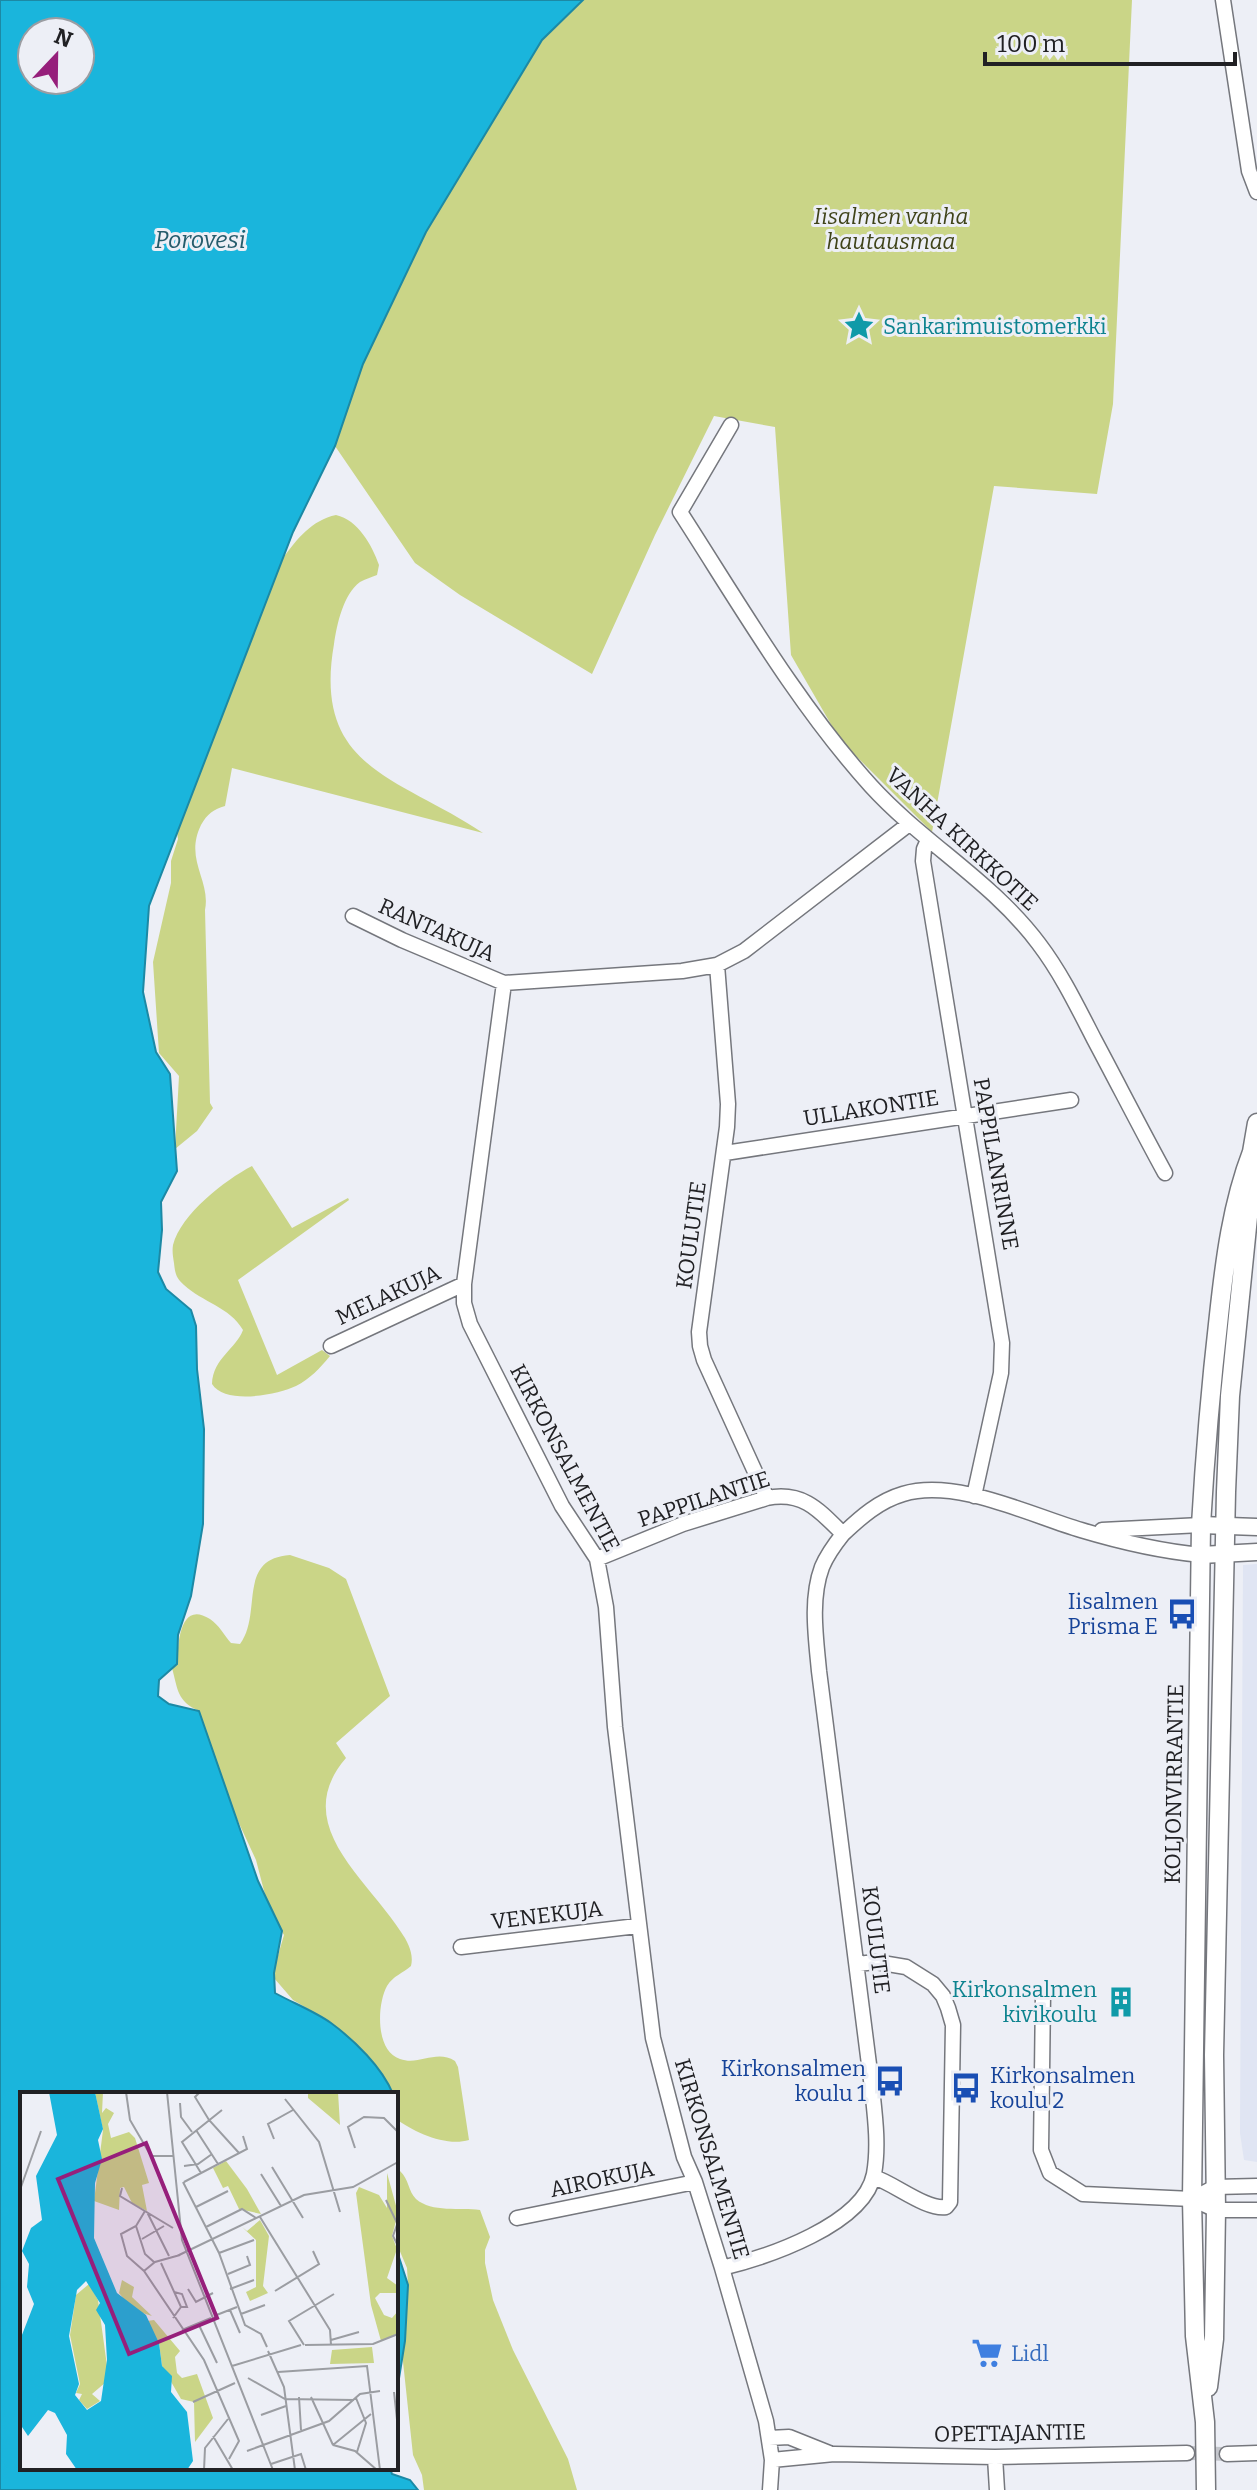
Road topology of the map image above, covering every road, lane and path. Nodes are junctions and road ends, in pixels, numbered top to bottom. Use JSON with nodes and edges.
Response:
{"nodes":[{"id":1,"x":1223,"y":0,"type":"edge"},
{"id":2,"x":1257,"y":192,"type":"edge"},
{"id":3,"x":731,"y":425,"type":"dead end"},
{"id":4,"x":909,"y":824,"type":"junction"},
{"id":5,"x":928,"y":840,"type":"junction"},
{"id":6,"x":353,"y":916,"type":"dead end"},
{"id":7,"x":717,"y":965,"type":"junction"},
{"id":8,"x":504,"y":983,"type":"junction"},
{"id":9,"x":1071,"y":1100,"type":"dead end"},
{"id":10,"x":965,"y":1116,"type":"junction"},
{"id":11,"x":1257,"y":1123,"type":"edge"},
{"id":12,"x":1252,"y":1152,"type":"junction"},
{"id":13,"x":725,"y":1153,"type":"junction"},
{"id":14,"x":1165,"y":1173,"type":"dead end"},
{"id":15,"x":464,"y":1284,"type":"junction"},
{"id":16,"x":331,"y":1346,"type":"dead end"},
{"id":17,"x":974,"y":1496,"type":"junction"},
{"id":18,"x":767,"y":1498,"type":"junction"},
{"id":19,"x":1201,"y":1525,"type":"junction"},
{"id":20,"x":1225,"y":1525,"type":"junction"},
{"id":21,"x":1257,"y":1527,"type":"edge"},
{"id":22,"x":1083,"y":1530,"type":"junction"},
{"id":23,"x":843,"y":1534,"type":"junction"},
{"id":24,"x":1257,"y":1552,"type":"edge"},
{"id":25,"x":1201,"y":1555,"type":"junction"},
{"id":26,"x":1225,"y":1555,"type":"junction"},
{"id":27,"x":597,"y":1559,"type":"junction"},
{"id":28,"x":637,"y":1926,"type":"junction"},
{"id":29,"x":461,"y":1947,"type":"dead end"},
{"id":30,"x":857,"y":1964,"type":"junction"},
{"id":31,"x":1043,"y":1994,"type":"dead end"},
{"id":32,"x":874,"y":2177,"type":"junction"},
{"id":33,"x":695,"y":2182,"type":"junction"},
{"id":34,"x":1257,"y":2186,"type":"edge"},
{"id":35,"x":1215,"y":2187,"type":"junction"},
{"id":36,"x":1192,"y":2199,"type":"junction"},
{"id":37,"x":1216,"y":2210,"type":"junction"},
{"id":38,"x":1257,"y":2210,"type":"edge"},
{"id":39,"x":517,"y":2218,"type":"dead end"},
{"id":40,"x":722,"y":2268,"type":"junction"},
{"id":41,"x":1205,"y":2422,"type":"junction"},
{"id":42,"x":769,"y":2438,"type":"junction"},
{"id":43,"x":1187,"y":2453,"type":"tunnel mouth"},
{"id":44,"x":1257,"y":2453,"type":"edge"},
{"id":45,"x":834,"y":2454,"type":"junction"},
{"id":46,"x":1227,"y":2454,"type":"tunnel mouth"},
{"id":47,"x":995,"y":2457,"type":"junction"},
{"id":48,"x":772,"y":2460,"type":"junction"},
{"id":49,"x":770,"y":2490,"type":"edge"},
{"id":50,"x":997,"y":2490,"type":"edge"},
{"id":51,"x":1206,"y":2490,"type":"edge"}],
"edges":[{"from":1,"to":2,"type":"street"},
{"from":3,"to":4,"type":"street","name":"VANHA KIRKKOTIE"},
{"from":4,"to":5,"type":"street","name":"VANHA KIRKKOTIE"},
{"from":4,"to":7,"type":"street"},
{"from":5,"to":10,"type":"street","name":"PAPPILANRINNE"},
{"from":5,"to":14,"type":"street","name":"VANHA KIRKKOTIE"},
{"from":6,"to":8,"type":"street","name":"RANTAKUJA"},
{"from":7,"to":8,"type":"street"},
{"from":7,"to":13,"type":"street","name":"KOULUTIE"},
{"from":8,"to":15,"type":"street","name":"KIRKONSALMENTIE"},
{"from":9,"to":10,"type":"street","name":"ULLAKONTIE"},
{"from":10,"to":13,"type":"street","name":"ULLAKONTIE"},
{"from":10,"to":17,"type":"street","name":"PAPPILANRINNE"},
{"from":11,"to":12,"type":"main road","name":"KOLJONVIRRANTIE"},
{"from":12,"to":19,"type":"main road","name":"KOLJONVIRRANTIE"},
{"from":12,"to":20,"type":"main road","name":"KOLJONVIRRANTIE"},
{"from":13,"to":18,"type":"street","name":"KOULUTIE"},
{"from":15,"to":16,"type":"street","name":"MELAKUJA"},
{"from":15,"to":27,"type":"street","name":"KIRKONSALMENTIE"},
{"from":17,"to":22,"type":"street"},
{"from":17,"to":23,"type":"street"},
{"from":18,"to":23,"type":"street","name":"PAPPILANTIE"},
{"from":18,"to":27,"type":"street","name":"PAPPILANTIE"},
{"from":19,"to":20,"type":"street"},
{"from":19,"to":22,"type":"street"},
{"from":19,"to":25,"type":"main road","name":"KOLJONVIRRANTIE"},
{"from":20,"to":21,"type":"street"},
{"from":20,"to":26,"type":"main road","name":"KOLJONVIRRANTIE"},
{"from":22,"to":25,"type":"street"},
{"from":23,"to":30,"type":"street","name":"KOULUTIE"},
{"from":24,"to":26,"type":"street"},
{"from":25,"to":26,"type":"street"},
{"from":25,"to":36,"type":"main road","name":"KOLJONVIRRANTIE"},
{"from":26,"to":35,"type":"main road","name":"KOLJONVIRRANTIE"},
{"from":27,"to":28,"type":"street","name":"KIRKONSALMENTIE"},
{"from":28,"to":29,"type":"street","name":"VENEKUJA"},
{"from":28,"to":33,"type":"street","name":"KIRKONSALMENTIE"},
{"from":30,"to":32,"type":"street","name":"KOULUTIE"},
{"from":30,"to":32,"type":"street"},
{"from":31,"to":36,"type":"street"},
{"from":32,"to":40,"type":"street"},
{"from":33,"to":39,"type":"street","name":"AIROKUJA"},
{"from":33,"to":40,"type":"street","name":"KIRKONSALMENTIE"},
{"from":34,"to":35,"type":"street"},
{"from":35,"to":36,"type":"street"},
{"from":35,"to":37,"type":"main road","name":"KOLJONVIRRANTIE"},
{"from":36,"to":37,"type":"street"},
{"from":36,"to":41,"type":"main road","name":"KOLJONVIRRANTIE"},
{"from":37,"to":38,"type":"street"},
{"from":37,"to":41,"type":"main road","name":"KOLJONVIRRANTIE"},
{"from":40,"to":42,"type":"street","name":"KIRKONSALMENTIE"},
{"from":41,"to":51,"type":"main road","name":"KOLJONVIRRANTIE"},
{"from":42,"to":45,"type":"street","name":"OPETTAJANTIE"},
{"from":42,"to":48,"type":"street","name":"KIRKONSALMENTIE"},
{"from":43,"to":47,"type":"street","name":"OPETTAJANTIE"},
{"from":44,"to":46,"type":"street"},
{"from":45,"to":47,"type":"street","name":"OPETTAJANTIE"},
{"from":45,"to":48,"type":"street","name":"OPETTAJANTIE"},
{"from":47,"to":50,"type":"street"},
{"from":48,"to":49,"type":"street","name":"KIRKONSALMENTIE"}]}
